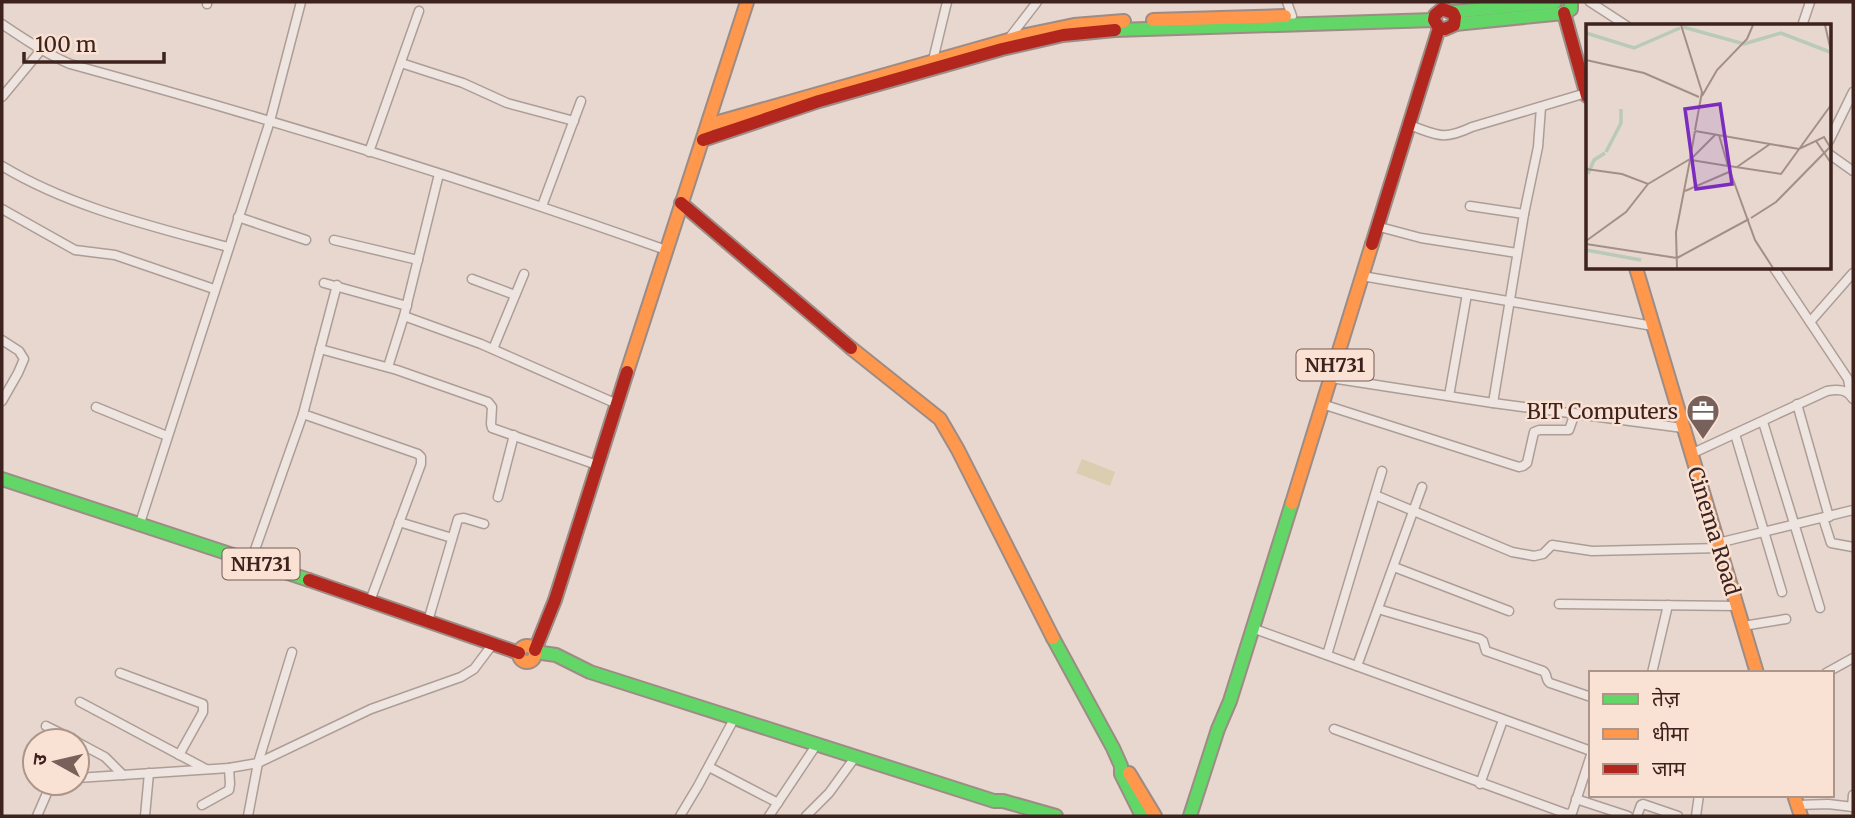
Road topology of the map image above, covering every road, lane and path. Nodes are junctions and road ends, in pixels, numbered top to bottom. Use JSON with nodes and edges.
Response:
{"nodes":[{"id":1,"x":301,"y":2,"type":"edge"},
{"id":2,"x":747,"y":2,"type":"edge"},
{"id":3,"x":947,"y":2,"type":"edge"},
{"id":4,"x":1037,"y":2,"type":"edge"},
{"id":5,"x":1287,"y":2,"type":"edge"},
{"id":6,"x":1588,"y":2,"type":"edge"},
{"id":7,"x":1810,"y":2,"type":"edge"},
{"id":8,"x":1563,"y":7,"type":"edge"},
{"id":9,"x":419,"y":11,"type":"dead end"},
{"id":10,"x":1292,"y":16,"type":"junction"},
{"id":11,"x":1454,"y":18,"type":"junction"},
{"id":12,"x":1436,"y":21,"type":"junction"},
{"id":13,"x":2,"y":24,"type":"edge"},
{"id":14,"x":1624,"y":24,"type":"edge"},
{"id":15,"x":1803,"y":24,"type":"edge"},
{"id":16,"x":1010,"y":37,"type":"junction"},
{"id":17,"x":41,"y":50,"type":"junction"},
{"id":18,"x":933,"y":60,"type":"junction"},
{"id":19,"x":401,"y":63,"type":"junction"},
{"id":20,"x":1586,"y":90,"type":"edge"},
{"id":21,"x":1853,"y":92,"type":"edge"},
{"id":22,"x":1586,"y":94,"type":"edge"},
{"id":23,"x":2,"y":97,"type":"edge"},
{"id":24,"x":581,"y":100,"type":"dead end"},
{"id":25,"x":1541,"y":107,"type":"junction"},
{"id":26,"x":270,"y":121,"type":"junction"},
{"id":27,"x":575,"y":121,"type":"junction"},
{"id":28,"x":708,"y":125,"type":"junction"},
{"id":29,"x":1409,"y":125,"type":"junction"},
{"id":30,"x":1830,"y":139,"type":"edge"},
{"id":31,"x":703,"y":140,"type":"junction"},
{"id":32,"x":369,"y":152,"type":"junction"},
{"id":33,"x":1830,"y":155,"type":"edge"},
{"id":34,"x":2,"y":166,"type":"edge"},
{"id":35,"x":1853,"y":171,"type":"edge"},
{"id":36,"x":439,"y":174,"type":"junction"},
{"id":37,"x":681,"y":203,"type":"junction"},
{"id":38,"x":542,"y":206,"type":"junction"},
{"id":39,"x":1470,"y":206,"type":"dead end"},
{"id":40,"x":2,"y":209,"type":"edge"},
{"id":41,"x":1524,"y":214,"type":"junction"},
{"id":42,"x":238,"y":217,"type":"junction"},
{"id":43,"x":1376,"y":226,"type":"junction"},
{"id":44,"x":306,"y":240,"type":"dead end"},
{"id":45,"x":334,"y":240,"type":"dead end"},
{"id":46,"x":228,"y":247,"type":"junction"},
{"id":47,"x":666,"y":250,"type":"junction"},
{"id":48,"x":1517,"y":253,"type":"junction"},
{"id":49,"x":418,"y":260,"type":"junction"},
{"id":50,"x":1637,"y":270,"type":"edge"},
{"id":51,"x":1775,"y":270,"type":"edge"},
{"id":52,"x":1853,"y":273,"type":"edge"},
{"id":53,"x":524,"y":274,"type":"dead end"},
{"id":54,"x":1362,"y":276,"type":"junction"},
{"id":55,"x":472,"y":279,"type":"dead end"},
{"id":56,"x":324,"y":283,"type":"dead end"},
{"id":57,"x":337,"y":285,"type":"junction"},
{"id":58,"x":215,"y":289,"type":"junction"},
{"id":59,"x":1467,"y":294,"type":"junction"},
{"id":60,"x":515,"y":295,"type":"junction"},
{"id":61,"x":1509,"y":301,"type":"junction"},
{"id":62,"x":407,"y":306,"type":"junction"},
{"id":63,"x":404,"y":316,"type":"junction"},
{"id":64,"x":1810,"y":322,"type":"junction"},
{"id":65,"x":1653,"y":326,"type":"junction"},
{"id":66,"x":2,"y":340,"type":"edge"},
{"id":67,"x":320,"y":349,"type":"junction"},
{"id":68,"x":493,"y":349,"type":"junction"},
{"id":69,"x":388,"y":367,"type":"junction"},
{"id":70,"x":1331,"y":378,"type":"junction"},
{"id":71,"x":1449,"y":396,"type":"junction"},
{"id":72,"x":1852,"y":398,"type":"edge"},
{"id":73,"x":2,"y":401,"type":"edge"},
{"id":74,"x":1493,"y":402,"type":"junction"},
{"id":75,"x":617,"y":404,"type":"junction"},
{"id":76,"x":1322,"y":404,"type":"junction"},
{"id":77,"x":1797,"y":404,"type":"junction"},
{"id":78,"x":96,"y":407,"type":"dead end"},
{"id":79,"x":1575,"y":413,"type":"junction"},
{"id":80,"x":303,"y":414,"type":"junction"},
{"id":81,"x":1763,"y":422,"type":"junction"},
{"id":82,"x":1683,"y":428,"type":"junction"},
{"id":83,"x":1735,"y":434,"type":"junction"},
{"id":84,"x":514,"y":435,"type":"junction"},
{"id":85,"x":167,"y":436,"type":"junction"},
{"id":86,"x":1691,"y":454,"type":"junction"},
{"id":87,"x":597,"y":466,"type":"junction"},
{"id":88,"x":1382,"y":471,"type":"dead end"},
{"id":89,"x":2,"y":479,"type":"edge"},
{"id":90,"x":1422,"y":486,"type":"dead end"},
{"id":91,"x":1375,"y":495,"type":"junction"},
{"id":92,"x":498,"y":497,"type":"dead end"},
{"id":93,"x":1414,"y":510,"type":"junction"},
{"id":94,"x":1853,"y":510,"type":"edge"},
{"id":95,"x":1826,"y":518,"type":"junction"},
{"id":96,"x":399,"y":522,"type":"junction"},
{"id":97,"x":484,"y":524,"type":"dead end"},
{"id":98,"x":1793,"y":525,"type":"junction"},
{"id":99,"x":139,"y":526,"type":"junction"},
{"id":100,"x":1764,"y":533,"type":"junction"},
{"id":101,"x":452,"y":538,"type":"junction"},
{"id":102,"x":1719,"y":546,"type":"junction"},
{"id":103,"x":1853,"y":547,"type":"edge"},
{"id":104,"x":251,"y":561,"type":"junction"},
{"id":105,"x":1394,"y":567,"type":"junction"},
{"id":106,"x":1782,"y":592,"type":"dead end"},
{"id":107,"x":370,"y":601,"type":"junction"},
{"id":108,"x":1559,"y":604,"type":"dead end"},
{"id":109,"x":1668,"y":605,"type":"junction"},
{"id":110,"x":1737,"y":606,"type":"junction"},
{"id":111,"x":1820,"y":608,"type":"dead end"},
{"id":112,"x":1378,"y":609,"type":"junction"},
{"id":113,"x":1509,"y":611,"type":"dead end"},
{"id":114,"x":1786,"y":619,"type":"dead end"},
{"id":115,"x":428,"y":621,"type":"junction"},
{"id":116,"x":1743,"y":626,"type":"junction"},
{"id":117,"x":1252,"y":628,"type":"junction"},
{"id":118,"x":492,"y":645,"type":"junction"},
{"id":119,"x":535,"y":651,"type":"junction"},
{"id":120,"x":292,"y":652,"type":"dead end"},
{"id":121,"x":1327,"y":655,"type":"junction"},
{"id":122,"x":1853,"y":658,"type":"edge"},
{"id":123,"x":1357,"y":666,"type":"junction"},
{"id":124,"x":1652,"y":671,"type":"edge"},
{"id":125,"x":1756,"y":671,"type":"edge"},
{"id":126,"x":1830,"y":671,"type":"edge"},
{"id":127,"x":120,"y":673,"type":"dead end"},
{"id":128,"x":1589,"y":696,"type":"edge"},
{"id":129,"x":1230,"y":701,"type":"junction"},
{"id":130,"x":80,"y":702,"type":"dead end"},
{"id":131,"x":734,"y":719,"type":"junction"},
{"id":132,"x":1503,"y":720,"type":"junction"},
{"id":133,"x":1334,"y":729,"type":"dead end"},
{"id":134,"x":817,"y":744,"type":"junction"},
{"id":135,"x":91,"y":749,"type":"edge"},
{"id":136,"x":1589,"y":752,"type":"edge"},
{"id":137,"x":178,"y":755,"type":"junction"},
{"id":138,"x":856,"y":756,"type":"junction"},
{"id":139,"x":1589,"y":759,"type":"edge"},
{"id":140,"x":258,"y":763,"type":"junction"},
{"id":141,"x":1121,"y":766,"type":"junction"},
{"id":142,"x":709,"y":767,"type":"junction"},
{"id":143,"x":229,"y":768,"type":"junction"},
{"id":144,"x":206,"y":769,"type":"junction"},
{"id":145,"x":149,"y":773,"type":"junction"},
{"id":146,"x":123,"y":775,"type":"junction"},
{"id":147,"x":91,"y":777,"type":"edge"},
{"id":148,"x":1480,"y":784,"type":"junction"},
{"id":149,"x":1853,"y":795,"type":"edge"},
{"id":150,"x":45,"y":797,"type":"edge"},
{"id":151,"x":1699,"y":797,"type":"edge"},
{"id":152,"x":1576,"y":799,"type":"junction"},
{"id":153,"x":994,"y":801,"type":"junction"},
{"id":154,"x":778,"y":803,"type":"junction"},
{"id":155,"x":202,"y":805,"type":"dead end"},
{"id":156,"x":1797,"y":806,"type":"edge"},
{"id":157,"x":1853,"y":807,"type":"edge"},
{"id":158,"x":37,"y":816,"type":"edge"},
{"id":159,"x":145,"y":816,"type":"edge"},
{"id":160,"x":248,"y":816,"type":"edge"},
{"id":161,"x":680,"y":816,"type":"edge"},
{"id":162,"x":769,"y":816,"type":"edge"},
{"id":163,"x":806,"y":816,"type":"edge"},
{"id":164,"x":1028,"y":816,"type":"edge"},
{"id":165,"x":1056,"y":816,"type":"edge"},
{"id":166,"x":1142,"y":816,"type":"edge"},
{"id":167,"x":1154,"y":816,"type":"edge"},
{"id":168,"x":1190,"y":816,"type":"edge"},
{"id":169,"x":1199,"y":816,"type":"edge"},
{"id":170,"x":1628,"y":816,"type":"edge"},
{"id":171,"x":1637,"y":816,"type":"edge"},
{"id":172,"x":1678,"y":816,"type":"edge"},
{"id":173,"x":1696,"y":816,"type":"edge"}],
"edges":[{"from":1,"to":26,"type":"street"},
{"from":2,"to":28,"type":"main road"},
{"from":3,"to":18,"type":"street"},
{"from":4,"to":16,"type":"street"},
{"from":5,"to":10,"type":"street"},
{"from":6,"to":8,"type":"main road"},
{"from":6,"to":14,"type":"street"},
{"from":7,"to":15,"type":"street"},
{"from":8,"to":11,"type":"main road"},
{"from":8,"to":20,"type":"main road"},
{"from":9,"to":19,"type":"street"},
{"from":10,"to":12,"type":"main road"},
{"from":10,"to":16,"type":"main road"},
{"from":11,"to":12,"type":"main road"},
{"from":11,"to":12,"type":"main road"},
{"from":12,"to":29,"type":"main road","number":"NH731"},
{"from":12,"to":31,"type":"main road"},
{"from":13,"to":17,"type":"street"},
{"from":16,"to":18,"type":"main road"},
{"from":17,"to":23,"type":"street"},
{"from":17,"to":26,"type":"street"},
{"from":18,"to":28,"type":"main road"},
{"from":19,"to":27,"type":"street"},
{"from":19,"to":32,"type":"street"},
{"from":21,"to":30,"type":"street"},
{"from":22,"to":25,"type":"street"},
{"from":24,"to":27,"type":"street"},
{"from":25,"to":29,"type":"street"},
{"from":25,"to":41,"type":"street"},
{"from":26,"to":32,"type":"street"},
{"from":26,"to":42,"type":"street"},
{"from":27,"to":38,"type":"street"},
{"from":28,"to":31,"type":"main road"},
{"from":29,"to":43,"type":"main road","number":"NH731"},
{"from":31,"to":37,"type":"main road"},
{"from":32,"to":36,"type":"street"},
{"from":33,"to":35,"type":"street"},
{"from":34,"to":46,"type":"street"},
{"from":36,"to":38,"type":"street"},
{"from":36,"to":49,"type":"street"},
{"from":37,"to":47,"type":"main road"},
{"from":37,"to":141,"type":"main road"},
{"from":38,"to":47,"type":"street"},
{"from":39,"to":41,"type":"street"},
{"from":40,"to":58,"type":"street"},
{"from":41,"to":48,"type":"street"},
{"from":42,"to":44,"type":"street"},
{"from":42,"to":46,"type":"street"},
{"from":43,"to":48,"type":"street"},
{"from":43,"to":54,"type":"main road","number":"NH731"},
{"from":45,"to":49,"type":"street"},
{"from":46,"to":58,"type":"street"},
{"from":47,"to":75,"type":"main road"},
{"from":48,"to":61,"type":"street"},
{"from":49,"to":62,"type":"street"},
{"from":50,"to":65,"type":"main road","name":"Cinema Road"},
{"from":51,"to":64,"type":"street"},
{"from":52,"to":64,"type":"street"},
{"from":53,"to":60,"type":"street"},
{"from":54,"to":59,"type":"street"},
{"from":54,"to":70,"type":"main road","number":"NH731"},
{"from":55,"to":60,"type":"street"},
{"from":56,"to":57,"type":"street"},
{"from":57,"to":62,"type":"street"},
{"from":57,"to":67,"type":"street"},
{"from":58,"to":85,"type":"street"},
{"from":59,"to":61,"type":"street"},
{"from":59,"to":71,"type":"street"},
{"from":60,"to":68,"type":"street"},
{"from":61,"to":65,"type":"street"},
{"from":61,"to":74,"type":"street"},
{"from":62,"to":63,"type":"street"},
{"from":63,"to":68,"type":"street"},
{"from":63,"to":69,"type":"street"},
{"from":64,"to":72,"type":"street"},
{"from":65,"to":82,"type":"main road","name":"Cinema Road"},
{"from":66,"to":73,"type":"street"},
{"from":67,"to":69,"type":"street"},
{"from":67,"to":80,"type":"street"},
{"from":68,"to":75,"type":"street"},
{"from":69,"to":84,"type":"street"},
{"from":70,"to":71,"type":"street"},
{"from":70,"to":76,"type":"main road","number":"NH731"},
{"from":71,"to":74,"type":"street"},
{"from":72,"to":77,"type":"street"},
{"from":74,"to":79,"type":"street"},
{"from":75,"to":87,"type":"main road"},
{"from":76,"to":79,"type":"street"},
{"from":76,"to":117,"type":"main road","number":"NH731"},
{"from":77,"to":81,"type":"street"},
{"from":77,"to":95,"type":"street"},
{"from":78,"to":85,"type":"street"},
{"from":79,"to":82,"type":"street"},
{"from":80,"to":96,"type":"street"},
{"from":80,"to":104,"type":"street"},
{"from":81,"to":83,"type":"street"},
{"from":81,"to":98,"type":"street"},
{"from":82,"to":86,"type":"main road","name":"Cinema Road"},
{"from":83,"to":86,"type":"street"},
{"from":83,"to":100,"type":"street"},
{"from":84,"to":87,"type":"street"},
{"from":84,"to":92,"type":"street"},
{"from":85,"to":99,"type":"street"},
{"from":86,"to":102,"type":"main road","name":"Cinema Road"},
{"from":87,"to":119,"type":"main road"},
{"from":88,"to":91,"type":"street"},
{"from":89,"to":99,"type":"main road","number":"NH731"},
{"from":90,"to":93,"type":"street"},
{"from":91,"to":93,"type":"street"},
{"from":91,"to":121,"type":"street"},
{"from":93,"to":102,"type":"street"},
{"from":93,"to":105,"type":"street"},
{"from":94,"to":95,"type":"street"},
{"from":95,"to":98,"type":"street"},
{"from":95,"to":103,"type":"street"},
{"from":96,"to":101,"type":"street"},
{"from":96,"to":107,"type":"street"},
{"from":97,"to":101,"type":"street"},
{"from":98,"to":100,"type":"street"},
{"from":98,"to":111,"type":"street"},
{"from":99,"to":104,"type":"main road","number":"NH731"},
{"from":100,"to":102,"type":"street"},
{"from":100,"to":106,"type":"street"},
{"from":101,"to":115,"type":"street"},
{"from":102,"to":110,"type":"main road","name":"Cinema Road"},
{"from":104,"to":107,"type":"main road","number":"NH731"},
{"from":105,"to":112,"type":"street"},
{"from":105,"to":113,"type":"street"},
{"from":107,"to":115,"type":"main road","number":"NH731"},
{"from":108,"to":109,"type":"street"},
{"from":109,"to":110,"type":"street"},
{"from":109,"to":124,"type":"street"},
{"from":110,"to":116,"type":"main road","name":"Cinema Road"},
{"from":112,"to":123,"type":"street"},
{"from":112,"to":128,"type":"street"},
{"from":114,"to":116,"type":"street"},
{"from":115,"to":118,"type":"main road","number":"NH731"},
{"from":116,"to":125,"type":"main road","name":"Cinema Road"},
{"from":117,"to":121,"type":"street"},
{"from":117,"to":129,"type":"main road","number":"NH731"},
{"from":118,"to":119,"type":"main road","number":"NH731"},
{"from":118,"to":140,"type":"street"},
{"from":119,"to":131,"type":"main road","number":"NH731"},
{"from":120,"to":140,"type":"street"},
{"from":121,"to":123,"type":"street"},
{"from":122,"to":126,"type":"street"},
{"from":123,"to":132,"type":"street"},
{"from":127,"to":137,"type":"street"},
{"from":129,"to":168,"type":"main road","number":"NH731"},
{"from":129,"to":169,"type":"main road","number":"NH731"},
{"from":130,"to":137,"type":"street"},
{"from":131,"to":134,"type":"main road","number":"NH731"},
{"from":131,"to":142,"type":"street"},
{"from":132,"to":136,"type":"street"},
{"from":132,"to":148,"type":"street"},
{"from":133,"to":148,"type":"street"},
{"from":134,"to":138,"type":"main road","number":"NH731"},
{"from":134,"to":154,"type":"street"},
{"from":135,"to":146,"type":"street"},
{"from":137,"to":144,"type":"street"},
{"from":138,"to":153,"type":"main road","number":"NH731"},
{"from":138,"to":163,"type":"street"},
{"from":139,"to":152,"type":"street"},
{"from":140,"to":143,"type":"street"},
{"from":140,"to":160,"type":"street"},
{"from":141,"to":166,"type":"main road"},
{"from":141,"to":167,"type":"main road"},
{"from":142,"to":154,"type":"street"},
{"from":142,"to":161,"type":"street"},
{"from":143,"to":144,"type":"street"},
{"from":143,"to":155,"type":"street"},
{"from":144,"to":145,"type":"street"},
{"from":145,"to":146,"type":"street"},
{"from":145,"to":159,"type":"street"},
{"from":146,"to":147,"type":"street"},
{"from":148,"to":152,"type":"street"},
{"from":149,"to":157,"type":"street"},
{"from":150,"to":158,"type":"street"},
{"from":151,"to":173,"type":"street"},
{"from":152,"to":170,"type":"street"},
{"from":153,"to":164,"type":"main road","number":"NH731"},
{"from":153,"to":165,"type":"main road","number":"NH731"},
{"from":154,"to":162,"type":"street"},
{"from":156,"to":157,"type":"street"},
{"from":171,"to":172,"type":"street"}]}
